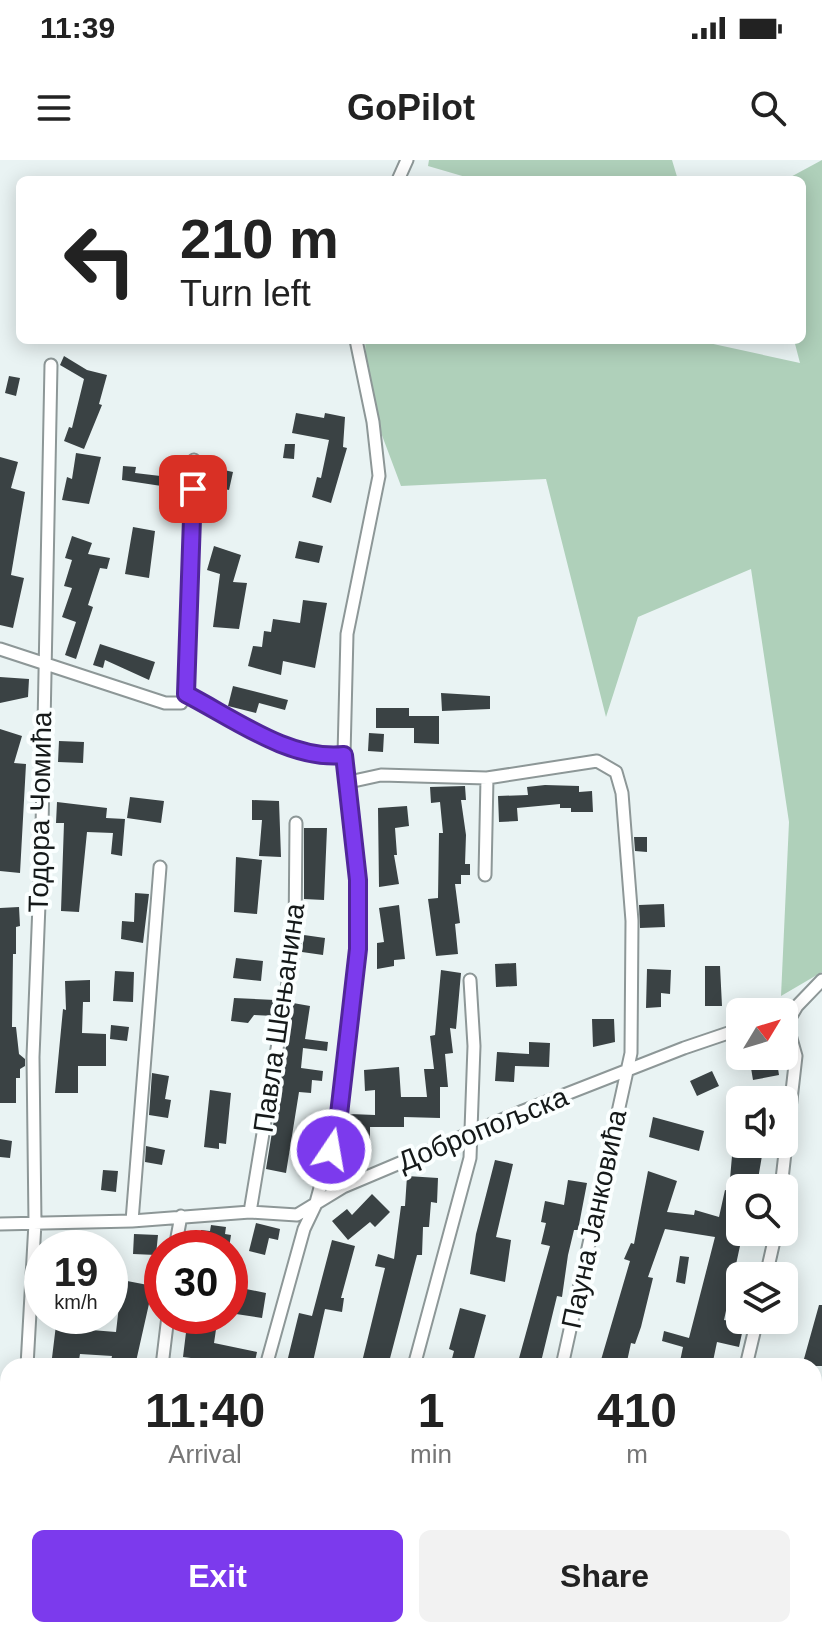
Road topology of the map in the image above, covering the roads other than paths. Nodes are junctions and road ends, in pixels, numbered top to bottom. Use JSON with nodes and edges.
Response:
{"nodes":[{"id":1,"x":357,"y":344,"type":"edge"},
{"id":2,"x":51,"y":365,"type":"dead end"},
{"id":3,"x":194,"y":460,"type":"dead end"},
{"id":4,"x":0,"y":649,"type":"edge"},
{"id":5,"x":43,"y":661,"type":"junction"},
{"id":6,"x":186,"y":694,"type":"junction"},
{"id":7,"x":344,"y":755,"type":"junction"},
{"id":8,"x":487,"y":778,"type":"junction"},
{"id":9,"x":349,"y":782,"type":"junction"},
{"id":10,"x":296,"y":823,"type":"dead end"},
{"id":11,"x":160,"y":867,"type":"dead end"},
{"id":12,"x":485,"y":875,"type":"dead end"},
{"id":13,"x":470,"y":980,"type":"dead end"},
{"id":14,"x":822,"y":980,"type":"edge"},
{"id":15,"x":798,"y":1005,"type":"edge"},
{"id":16,"x":726,"y":1034,"type":"edge"},
{"id":17,"x":794,"y":1070,"type":"edge"},
{"id":18,"x":626,"y":1071,"type":"junction"},
{"id":19,"x":472,"y":1133,"type":"junction"},
{"id":20,"x":783,"y":1174,"type":"edge"},
{"id":21,"x":315,"y":1206,"type":"junction"},
{"id":22,"x":250,"y":1212,"type":"junction"},
{"id":23,"x":181,"y":1216,"type":"junction"},
{"id":24,"x":132,"y":1221,"type":"junction"},
{"id":25,"x":35,"y":1223,"type":"junction"},
{"id":26,"x":0,"y":1224,"type":"edge"},
{"id":27,"x":178,"y":1230,"type":"edge"},
{"id":28,"x":166,"y":1334,"type":"edge"},
{"id":29,"x":754,"y":1334,"type":"edge"},
{"id":30,"x":27,"y":1358,"type":"edge"},
{"id":31,"x":163,"y":1358,"type":"edge"},
{"id":32,"x":268,"y":1358,"type":"edge"},
{"id":33,"x":416,"y":1358,"type":"edge"},
{"id":34,"x":564,"y":1358,"type":"edge"},
{"id":35,"x":748,"y":1358,"type":"edge"}],
"edges":[{"from":1,"to":7,"type":"street"},
{"from":2,"to":5,"type":"street","name":"Тодора Чомића"},
{"from":3,"to":6,"type":"street"},
{"from":4,"to":5,"type":"street"},
{"from":5,"to":6,"type":"street"},
{"from":5,"to":25,"type":"street","name":"Тодора Чомића"},
{"from":6,"to":7,"type":"street"},
{"from":7,"to":9,"type":"street"},
{"from":8,"to":9,"type":"street"},
{"from":8,"to":12,"type":"street"},
{"from":8,"to":18,"type":"street","name":"Пауна Јанковића"},
{"from":9,"to":21,"type":"street"},
{"from":10,"to":22,"type":"street","name":"Павла Шењанина"},
{"from":11,"to":24,"type":"street"},
{"from":13,"to":19,"type":"street"},
{"from":14,"to":15,"type":"street"},
{"from":16,"to":18,"type":"street","name":"Добропољска"},
{"from":17,"to":20,"type":"street"},
{"from":18,"to":19,"type":"street","name":"Добропољска"},
{"from":18,"to":34,"type":"street","name":"Пауна Јанковића"},
{"from":19,"to":21,"type":"street","name":"Добропољска"},
{"from":19,"to":33,"type":"street"},
{"from":21,"to":22,"type":"street","name":"Добропољска"},
{"from":21,"to":32,"type":"street"},
{"from":22,"to":23,"type":"street","name":"Добропољска"},
{"from":23,"to":24,"type":"street","name":"Добропољска"},
{"from":23,"to":27,"type":"street"},
{"from":24,"to":25,"type":"street","name":"Добропољска"},
{"from":25,"to":26,"type":"street"},
{"from":25,"to":30,"type":"street","name":"Тодора Чомића"},
{"from":28,"to":31,"type":"street"},
{"from":29,"to":35,"type":"street"}]}
